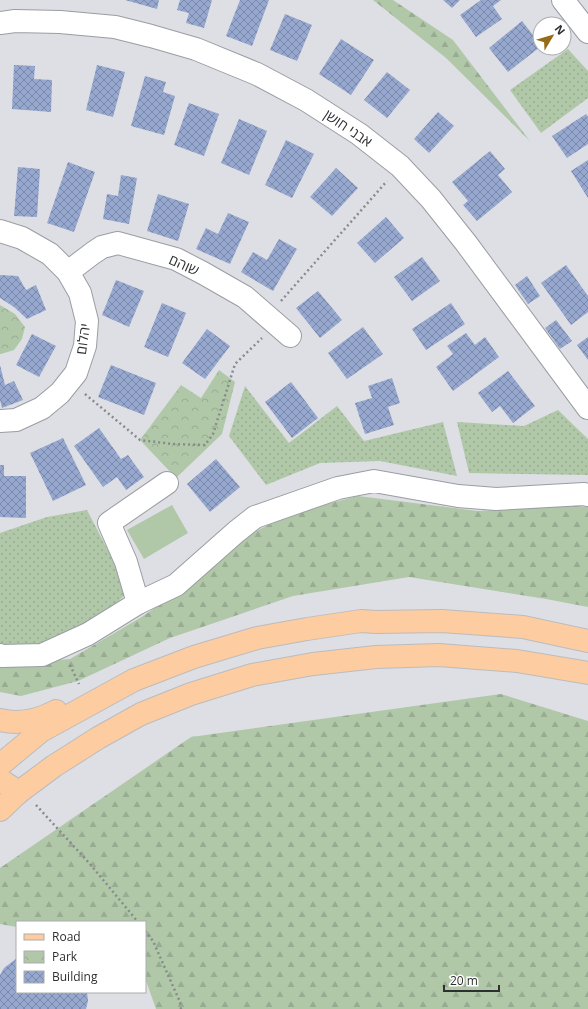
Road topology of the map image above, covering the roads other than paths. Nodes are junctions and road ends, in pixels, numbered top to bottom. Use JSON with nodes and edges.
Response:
{"nodes":[{"id":1,"x":563,"y":0,"type":"edge"},
{"id":2,"x":0,"y":23,"type":"edge"},
{"id":3,"x":588,"y":32,"type":"edge"},
{"id":4,"x":0,"y":231,"type":"edge"},
{"id":5,"x":68,"y":272,"type":"junction"},
{"id":6,"x":278,"y":326,"type":"road end"},
{"id":7,"x":588,"y":408,"type":"edge"},
{"id":8,"x":0,"y":421,"type":"edge"},
{"id":9,"x":167,"y":483,"type":"dead end"},
{"id":10,"x":588,"y":495,"type":"edge"},
{"id":11,"x":138,"y":603,"type":"junction"},
{"id":12,"x":361,"y":621,"type":"junction"},
{"id":13,"x":588,"y":641,"type":"edge"},
{"id":14,"x":0,"y":655,"type":"edge"},
{"id":15,"x":588,"y":673,"type":"edge"},
{"id":16,"x":0,"y":720,"type":"edge"},
{"id":17,"x":1,"y":765,"type":"edge"},
{"id":18,"x":27,"y":798,"type":"junction"},
{"id":19,"x":0,"y":810,"type":"edge"}],
"edges":[{"from":1,"to":3,"type":"street"},
{"from":2,"to":7,"type":"street","name":"אבני חושן"},
{"from":4,"to":5,"type":"street","name":"יהלום"},
{"from":5,"to":6,"type":"street","name":"שוהם"},
{"from":5,"to":8,"type":"street","name":"יהלום"},
{"from":9,"to":11,"type":"street"},
{"from":10,"to":11,"type":"street"},
{"from":11,"to":14,"type":"street"},
{"from":12,"to":13,"type":"main road"},
{"from":12,"to":16,"type":"main road"},
{"from":12,"to":17,"type":"main road"},
{"from":15,"to":18,"type":"main road"},
{"from":17,"to":18,"type":"main road"},
{"from":18,"to":19,"type":"main road"}]}
